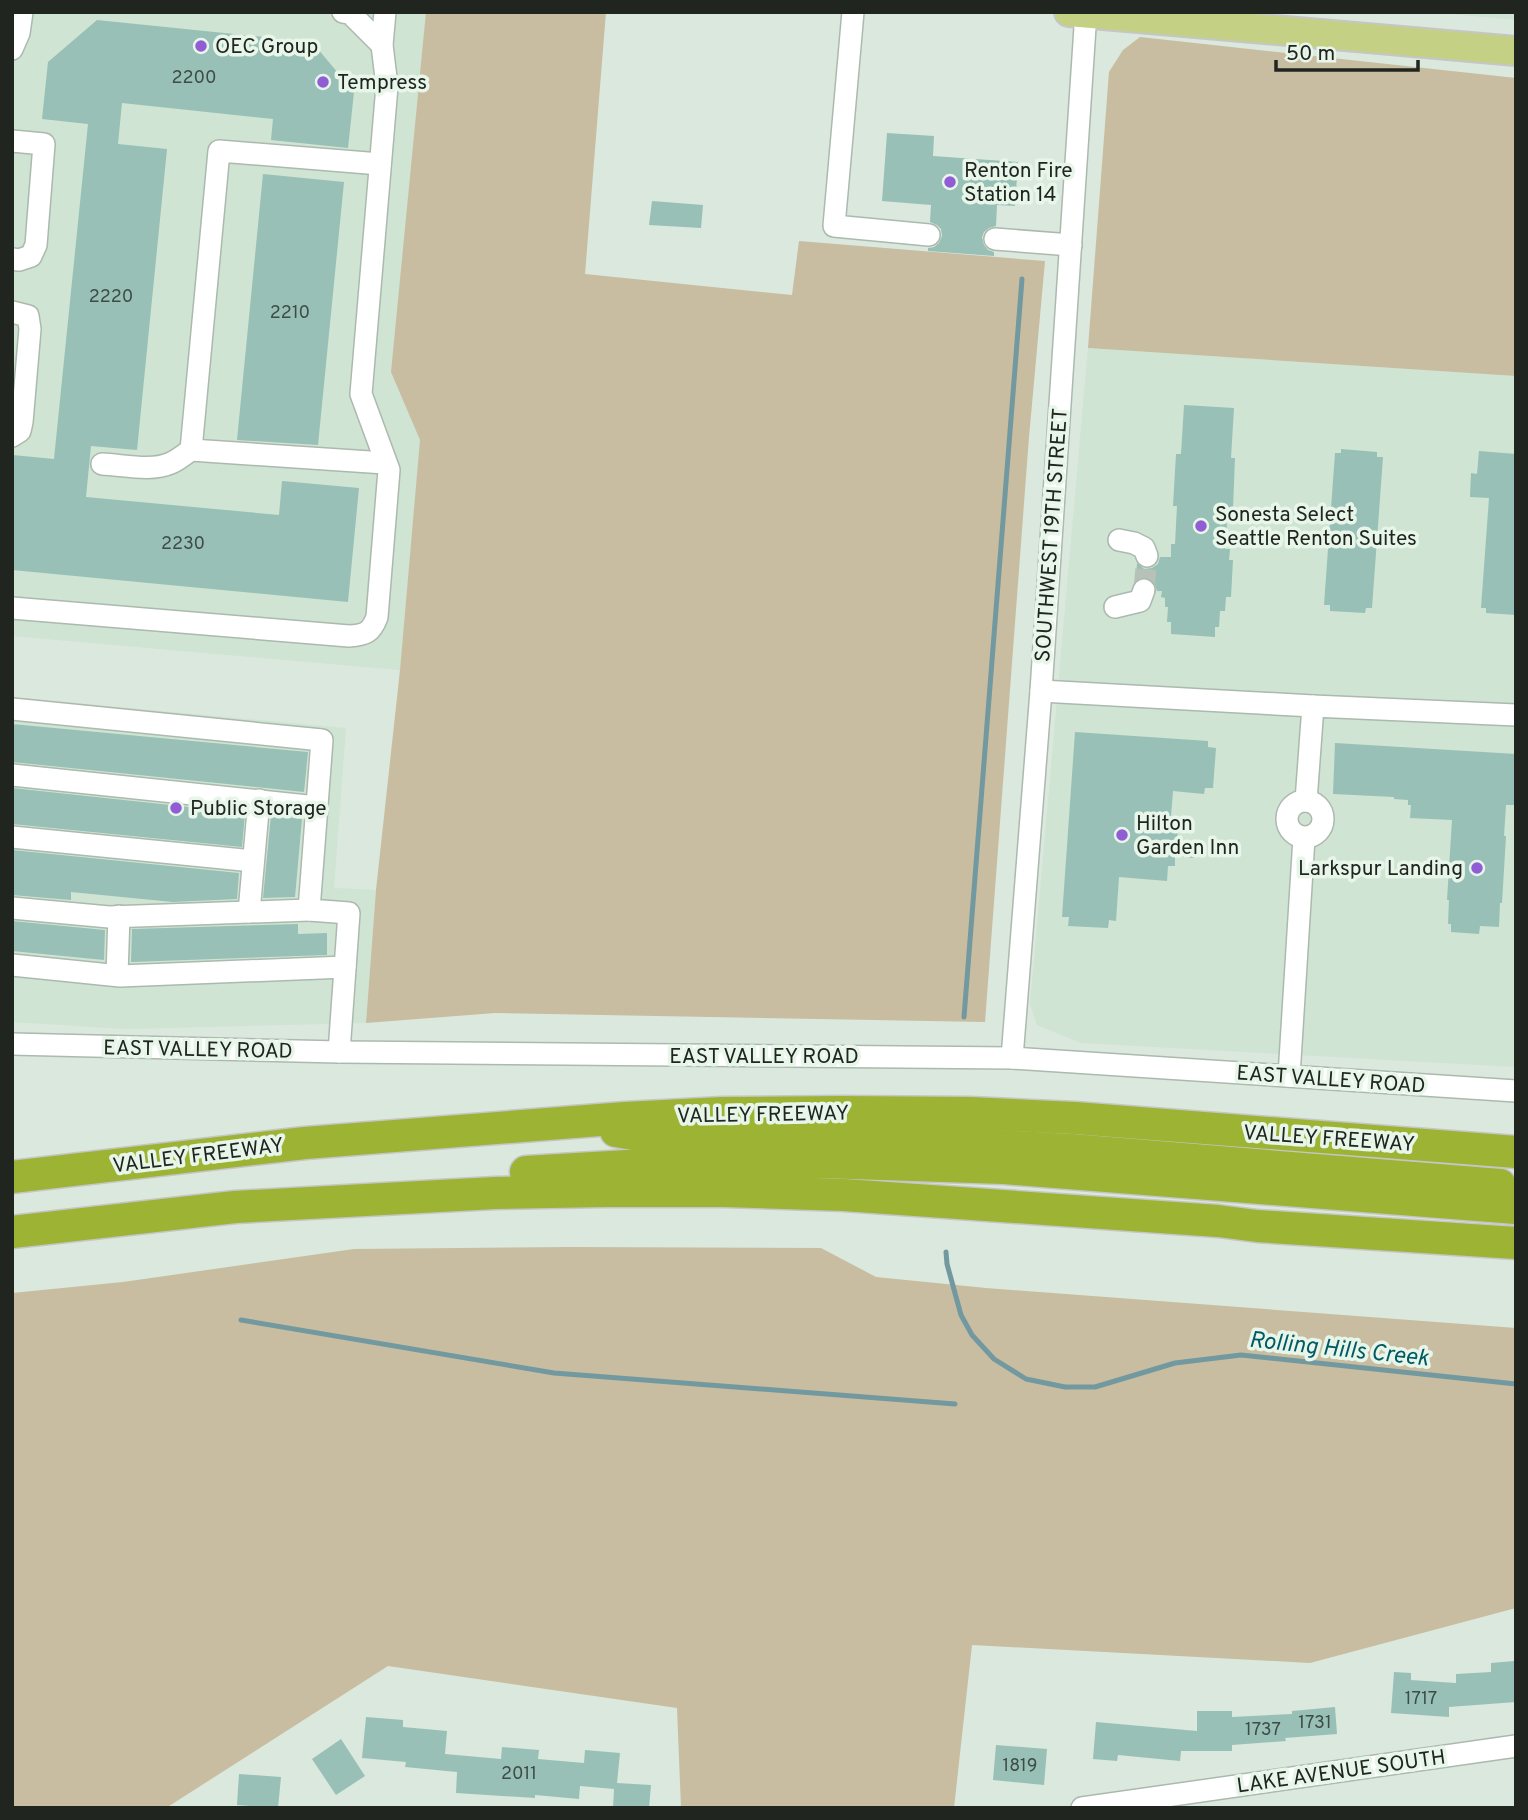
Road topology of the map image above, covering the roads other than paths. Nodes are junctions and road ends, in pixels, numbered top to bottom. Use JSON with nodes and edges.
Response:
{"nodes":[{"id":1,"x":41,"y":12,"type":"edge"},
{"id":2,"x":343,"y":12,"type":"edge"},
{"id":3,"x":385,"y":12,"type":"edge"},
{"id":4,"x":853,"y":12,"type":"edge"},
{"id":5,"x":1080,"y":13,"type":"edge"},
{"id":6,"x":1202,"y":18,"type":"edge"},
{"id":7,"x":18,"y":32,"type":"edge"},
{"id":8,"x":382,"y":46,"type":"junction"},
{"id":9,"x":1516,"y":51,"type":"edge"},
{"id":10,"x":12,"y":141,"type":"edge"},
{"id":11,"x":380,"y":164,"type":"junction"},
{"id":12,"x":929,"y":235,"type":"dead end"},
{"id":13,"x":995,"y":239,"type":"dead end"},
{"id":14,"x":1071,"y":245,"type":"junction"},
{"id":15,"x":12,"y":259,"type":"edge"},
{"id":16,"x":12,"y":312,"type":"edge"},
{"id":17,"x":12,"y":436,"type":"edge"},
{"id":18,"x":191,"y":450,"type":"junction"},
{"id":19,"x":386,"y":463,"type":"junction"},
{"id":20,"x":102,"y":464,"type":"dead end"},
{"id":21,"x":1119,"y":540,"type":"dead end"},
{"id":22,"x":1147,"y":556,"type":"dead end"},
{"id":23,"x":1144,"y":590,"type":"dead end"},
{"id":24,"x":1115,"y":607,"type":"dead end"},
{"id":25,"x":12,"y":608,"type":"edge"},
{"id":26,"x":1041,"y":691,"type":"junction"},
{"id":27,"x":1312,"y":706,"type":"junction"},
{"id":28,"x":12,"y":709,"type":"edge"},
{"id":29,"x":1516,"y":715,"type":"edge"},
{"id":30,"x":12,"y":775,"type":"edge"},
{"id":31,"x":259,"y":800,"type":"junction"},
{"id":32,"x":317,"y":807,"type":"junction"},
{"id":33,"x":12,"y":837,"type":"edge"},
{"id":34,"x":253,"y":860,"type":"junction"},
{"id":35,"x":12,"y":908,"type":"edge"},
{"id":36,"x":309,"y":910,"type":"junction"},
{"id":37,"x":249,"y":912,"type":"junction"},
{"id":38,"x":119,"y":916,"type":"junction"},
{"id":39,"x":12,"y":965,"type":"edge"},
{"id":40,"x":345,"y":968,"type":"junction"},
{"id":41,"x":117,"y":975,"type":"junction"},
{"id":42,"x":12,"y":1044,"type":"edge"},
{"id":43,"x":339,"y":1052,"type":"junction"},
{"id":44,"x":1012,"y":1058,"type":"junction"},
{"id":45,"x":1289,"y":1076,"type":"junction"},
{"id":46,"x":1516,"y":1091,"type":"edge"},
{"id":47,"x":570,"y":1122,"type":"junction"},
{"id":48,"x":1516,"y":1152,"type":"edge"},
{"id":49,"x":12,"y":1177,"type":"edge"},
{"id":50,"x":1516,"y":1186,"type":"edge"},
{"id":51,"x":235,"y":1208,"type":"junction"},
{"id":52,"x":1516,"y":1208,"type":"edge"},
{"id":53,"x":1257,"y":1226,"type":"junction"},
{"id":54,"x":12,"y":1232,"type":"edge"},
{"id":55,"x":1516,"y":1243,"type":"edge"},
{"id":56,"x":1516,"y":1256,"type":"edge"},
{"id":57,"x":1516,"y":1746,"type":"edge"},
{"id":58,"x":1082,"y":1808,"type":"edge"}],
"edges":[{"from":1,"to":7,"type":"street"},
{"from":2,"to":8,"type":"street"},
{"from":3,"to":8,"type":"street"},
{"from":4,"to":12,"type":"street"},
{"from":5,"to":6,"type":"main road"},
{"from":5,"to":14,"type":"street","name":"SOUTHWEST 19TH STREET"},
{"from":6,"to":9,"type":"main road"},
{"from":8,"to":11,"type":"street"},
{"from":10,"to":15,"type":"street"},
{"from":11,"to":18,"type":"street"},
{"from":11,"to":19,"type":"street"},
{"from":13,"to":14,"type":"street"},
{"from":14,"to":26,"type":"street","name":"SOUTHWEST 19TH STREET"},
{"from":16,"to":17,"type":"street"},
{"from":18,"to":19,"type":"street"},
{"from":18,"to":20,"type":"street"},
{"from":19,"to":25,"type":"street"},
{"from":21,"to":22,"type":"street"},
{"from":23,"to":24,"type":"street"},
{"from":26,"to":27,"type":"street"},
{"from":26,"to":44,"type":"street","name":"SOUTHWEST 19TH STREET"},
{"from":27,"to":29,"type":"street"},
{"from":27,"to":45,"type":"street"},
{"from":28,"to":32,"type":"street"},
{"from":30,"to":31,"type":"street"},
{"from":31,"to":32,"type":"street"},
{"from":31,"to":34,"type":"street"},
{"from":32,"to":36,"type":"street"},
{"from":33,"to":34,"type":"street"},
{"from":34,"to":37,"type":"street"},
{"from":35,"to":38,"type":"street"},
{"from":36,"to":37,"type":"street"},
{"from":36,"to":40,"type":"street"},
{"from":37,"to":38,"type":"street"},
{"from":38,"to":41,"type":"street"},
{"from":39,"to":41,"type":"street"},
{"from":40,"to":41,"type":"street"},
{"from":40,"to":43,"type":"street"},
{"from":42,"to":43,"type":"street","name":"EAST VALLEY ROAD"},
{"from":43,"to":44,"type":"street","name":"EAST VALLEY ROAD"},
{"from":44,"to":45,"type":"street","name":"EAST VALLEY ROAD"},
{"from":45,"to":46,"type":"street","name":"EAST VALLEY ROAD"},
{"from":47,"to":48,"type":"highway","name":"VALLEY FREEWAY"},
{"from":47,"to":49,"type":"highway","name":"VALLEY FREEWAY"},
{"from":47,"to":50,"type":"highway"},
{"from":51,"to":52,"type":"highway"},
{"from":51,"to":53,"type":"highway"},
{"from":51,"to":54,"type":"highway"},
{"from":53,"to":55,"type":"highway"},
{"from":53,"to":56,"type":"highway"},
{"from":57,"to":58,"type":"street","name":"LAKE AVENUE SOUTH"}]}
